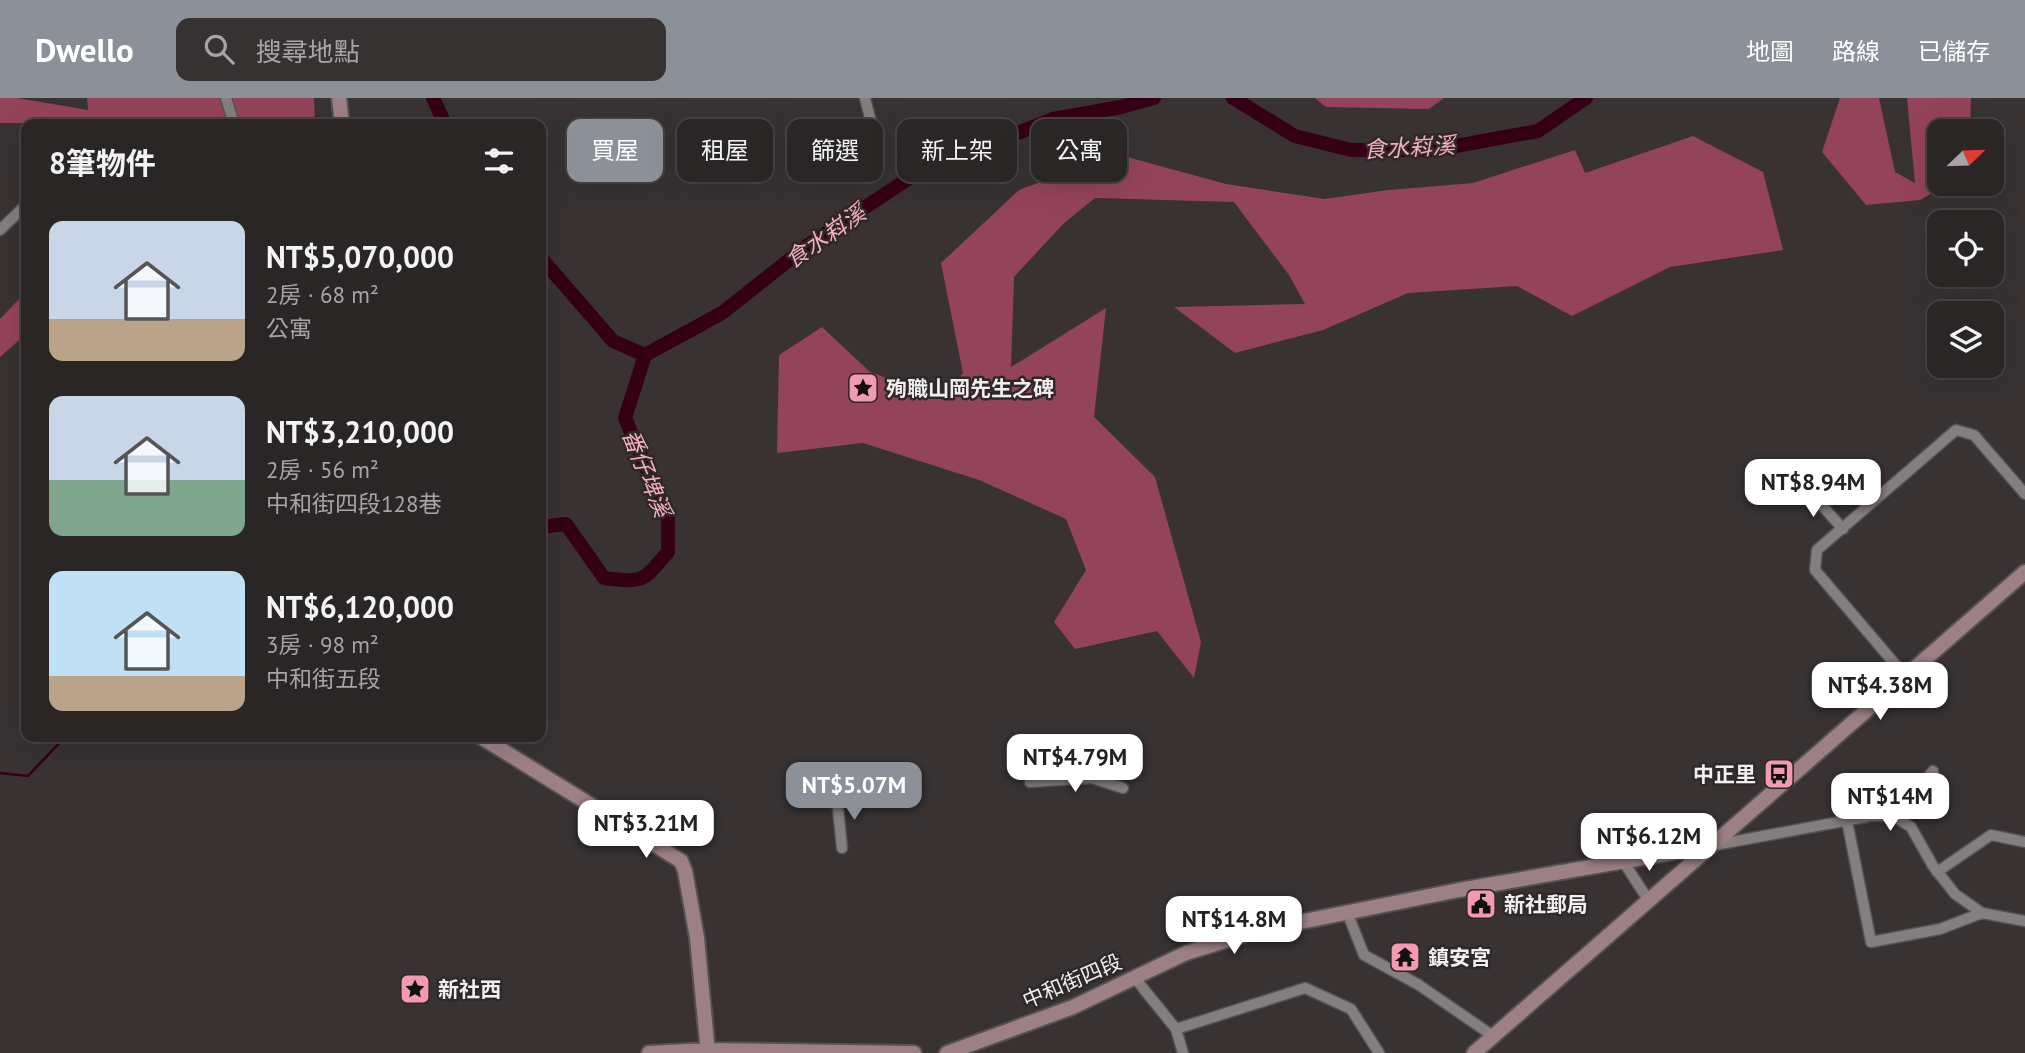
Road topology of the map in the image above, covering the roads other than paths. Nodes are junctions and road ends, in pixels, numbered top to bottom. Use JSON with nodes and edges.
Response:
{"nodes":[{"id":1,"x":226,"y":98,"type":"edge"},
{"id":2,"x":339,"y":98,"type":"edge"},
{"id":3,"x":864,"y":98,"type":"edge"},
{"id":4,"x":232,"y":119,"type":"edge"},
{"id":5,"x":341,"y":119,"type":"edge"},
{"id":6,"x":870,"y":119,"type":"edge"},
{"id":7,"x":21,"y":210,"type":"edge"},
{"id":8,"x":0,"y":230,"type":"edge"},
{"id":9,"x":1807,"y":489,"type":"dead end"},
{"id":10,"x":2025,"y":494,"type":"edge"},
{"id":11,"x":1843,"y":530,"type":"junction"},
{"id":12,"x":2025,"y":572,"type":"edge"},
{"id":13,"x":1906,"y":677,"type":"junction"},
{"id":14,"x":489,"y":742,"type":"edge"},
{"id":15,"x":1933,"y":771,"type":"dead end"},
{"id":16,"x":1030,"y":782,"type":"dead end"},
{"id":17,"x":1123,"y":788,"type":"dead end"},
{"id":18,"x":837,"y":799,"type":"dead end"},
{"id":19,"x":1893,"y":816,"type":"junction"},
{"id":20,"x":1847,"y":821,"type":"junction"},
{"id":21,"x":2025,"y":842,"type":"edge"},
{"id":22,"x":1711,"y":846,"type":"junction"},
{"id":23,"x":842,"y":848,"type":"dead end"},
{"id":24,"x":1623,"y":861,"type":"junction"},
{"id":25,"x":1937,"y":872,"type":"junction"},
{"id":26,"x":1649,"y":901,"type":"junction"},
{"id":27,"x":1347,"y":912,"type":"junction"},
{"id":28,"x":1982,"y":913,"type":"junction"},
{"id":29,"x":2025,"y":921,"type":"edge"},
{"id":30,"x":1134,"y":977,"type":"junction"},
{"id":31,"x":1176,"y":1030,"type":"junction"},
{"id":32,"x":1493,"y":1036,"type":"junction"},
{"id":33,"x":708,"y":1051,"type":"edge"},
{"id":34,"x":649,"y":1053,"type":"edge"},
{"id":35,"x":914,"y":1053,"type":"edge"},
{"id":36,"x":947,"y":1053,"type":"edge"},
{"id":37,"x":1183,"y":1053,"type":"edge"},
{"id":38,"x":1379,"y":1053,"type":"edge"},
{"id":39,"x":1474,"y":1053,"type":"edge"}],
"edges":[{"from":1,"to":4,"type":"street"},
{"from":2,"to":5,"type":"street"},
{"from":3,"to":6,"type":"street"},
{"from":7,"to":8,"type":"street"},
{"from":9,"to":11,"type":"street"},
{"from":10,"to":11,"type":"street"},
{"from":11,"to":13,"type":"street"},
{"from":12,"to":13,"type":"street"},
{"from":13,"to":22,"type":"street"},
{"from":14,"to":33,"type":"street"},
{"from":15,"to":19,"type":"street"},
{"from":16,"to":17,"type":"street"},
{"from":18,"to":23,"type":"street"},
{"from":19,"to":20,"type":"street"},
{"from":19,"to":25,"type":"street"},
{"from":20,"to":22,"type":"street"},
{"from":20,"to":28,"type":"street"},
{"from":21,"to":25,"type":"street"},
{"from":22,"to":24,"type":"street","name":"中和街四段"},
{"from":22,"to":26,"type":"street"},
{"from":24,"to":26,"type":"street"},
{"from":24,"to":27,"type":"street","name":"中和街四段"},
{"from":25,"to":28,"type":"street"},
{"from":26,"to":32,"type":"street"},
{"from":27,"to":30,"type":"street","name":"中和街四段"},
{"from":27,"to":32,"type":"street"},
{"from":28,"to":29,"type":"street"},
{"from":30,"to":31,"type":"street"},
{"from":30,"to":36,"type":"street","name":"中和街四段"},
{"from":31,"to":37,"type":"street"},
{"from":31,"to":38,"type":"street"},
{"from":32,"to":39,"type":"street"},
{"from":33,"to":34,"type":"street"},
{"from":33,"to":35,"type":"street"}]}
